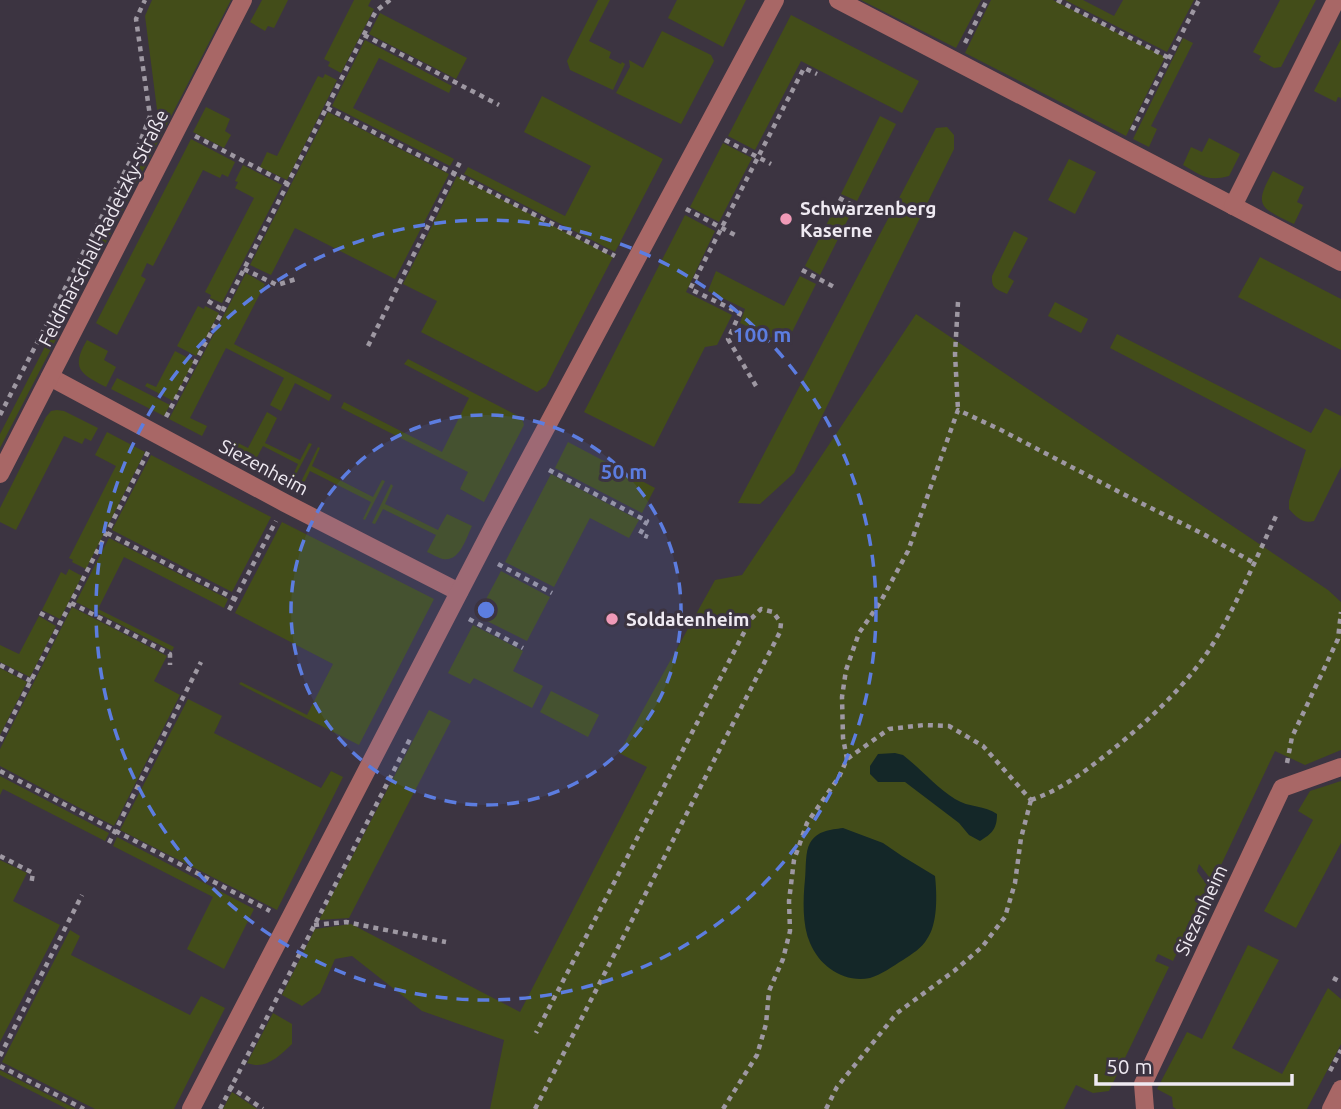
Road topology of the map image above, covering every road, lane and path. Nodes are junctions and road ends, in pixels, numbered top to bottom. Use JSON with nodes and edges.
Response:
{"nodes":[{"id":1,"x":145,"y":0,"type":"edge"},
{"id":2,"x":243,"y":0,"type":"edge"},
{"id":3,"x":390,"y":0,"type":"edge"},
{"id":4,"x":775,"y":0,"type":"edge"},
{"id":5,"x":838,"y":0,"type":"edge"},
{"id":6,"x":987,"y":0,"type":"edge"},
{"id":7,"x":1058,"y":0,"type":"edge"},
{"id":8,"x":1199,"y":0,"type":"edge"},
{"id":9,"x":1336,"y":0,"type":"edge"},
{"id":10,"x":364,"y":35,"type":"junction"},
{"id":11,"x":1169,"y":58,"type":"junction"},
{"id":12,"x":953,"y":60,"type":"junction"},
{"id":13,"x":817,"y":74,"type":"dead end"},
{"id":14,"x":499,"y":105,"type":"dead end"},
{"id":15,"x":327,"y":108,"type":"junction"},
{"id":16,"x":178,"y":128,"type":"junction"},
{"id":17,"x":705,"y":130,"type":"junction"},
{"id":18,"x":1123,"y":149,"type":"junction"},
{"id":19,"x":758,"y":157,"type":"junction"},
{"id":20,"x":460,"y":162,"type":"dead end"},
{"id":21,"x":771,"y":164,"type":"dead end"},
{"id":22,"x":454,"y":173,"type":"junction"},
{"id":23,"x":288,"y":184,"type":"junction"},
{"id":24,"x":839,"y":198,"type":"dead end"},
{"id":25,"x":668,"y":200,"type":"junction"},
{"id":26,"x":1233,"y":206,"type":"junction"},
{"id":27,"x":873,"y":216,"type":"dead end"},
{"id":28,"x":721,"y":228,"type":"junction"},
{"id":29,"x":735,"y":235,"type":"dead end"},
{"id":30,"x":1341,"y":262,"type":"edge"},
{"id":31,"x":633,"y":265,"type":"junction"},
{"id":32,"x":244,"y":269,"type":"junction"},
{"id":33,"x":802,"y":271,"type":"dead end"},
{"id":34,"x":296,"y":279,"type":"dead end"},
{"id":35,"x":836,"y":288,"type":"dead end"},
{"id":36,"x":208,"y":301,"type":"dead end"},
{"id":37,"x":958,"y":302,"type":"dead end"},
{"id":38,"x":223,"y":310,"type":"junction"},
{"id":39,"x":368,"y":346,"type":"dead end"},
{"id":40,"x":50,"y":377,"type":"junction"},
{"id":41,"x":757,"y":386,"type":"dead end"},
{"id":42,"x":958,"y":410,"type":"junction"},
{"id":43,"x":0,"y":415,"type":"edge"},
{"id":44,"x":157,"y":434,"type":"junction"},
{"id":45,"x":549,"y":470,"type":"dead end"},
{"id":46,"x":0,"y":474,"type":"edge"},
{"id":47,"x":285,"y":503,"type":"junction"},
{"id":48,"x":1277,"y":514,"type":"dead end"},
{"id":49,"x":107,"y":533,"type":"junction"},
{"id":50,"x":648,"y":537,"type":"dead end"},
{"id":51,"x":478,"y":554,"type":"junction"},
{"id":52,"x":1254,"y":563,"type":"junction"},
{"id":53,"x":459,"y":592,"type":"junction"},
{"id":54,"x":552,"y":593,"type":"dead end"},
{"id":55,"x":235,"y":599,"type":"junction"},
{"id":56,"x":71,"y":603,"type":"junction"},
{"id":57,"x":449,"y":609,"type":"junction"},
{"id":58,"x":229,"y":610,"type":"dead end"},
{"id":59,"x":1341,"y":612,"type":"edge"},
{"id":60,"x":40,"y":613,"type":"dead end"},
{"id":61,"x":60,"y":623,"type":"junction"},
{"id":62,"x":523,"y":648,"type":"dead end"},
{"id":63,"x":201,"y":662,"type":"dead end"},
{"id":64,"x":0,"y":665,"type":"edge"},
{"id":65,"x":170,"y":665,"type":"dead end"},
{"id":66,"x":31,"y":681,"type":"junction"},
{"id":67,"x":0,"y":741,"type":"edge"},
{"id":68,"x":847,"y":759,"type":"junction"},
{"id":69,"x":1341,"y":767,"type":"edge"},
{"id":70,"x":0,"y":771,"type":"edge"},
{"id":71,"x":1282,"y":788,"type":"junction"},
{"id":72,"x":1031,"y":800,"type":"junction"},
{"id":73,"x":116,"y":831,"type":"junction"},
{"id":74,"x":109,"y":844,"type":"dead end"},
{"id":75,"x":0,"y":856,"type":"edge"},
{"id":76,"x":31,"y":885,"type":"dead end"},
{"id":77,"x":82,"y":895,"type":"dead end"},
{"id":78,"x":289,"y":921,"type":"junction"},
{"id":79,"x":446,"y":942,"type":"dead end"},
{"id":80,"x":1333,"y":978,"type":"dead end"},
{"id":81,"x":1341,"y":982,"type":"edge"},
{"id":82,"x":536,"y":1033,"type":"dead end"},
{"id":83,"x":0,"y":1056,"type":"edge"},
{"id":84,"x":0,"y":1066,"type":"edge"},
{"id":85,"x":209,"y":1076,"type":"junction"},
{"id":86,"x":1341,"y":1089,"type":"edge"},
{"id":87,"x":84,"y":1109,"type":"edge"},
{"id":88,"x":191,"y":1109,"type":"edge"},
{"id":89,"x":263,"y":1109,"type":"edge"},
{"id":90,"x":535,"y":1109,"type":"edge"},
{"id":91,"x":723,"y":1109,"type":"edge"},
{"id":92,"x":826,"y":1109,"type":"edge"},
{"id":93,"x":1144,"y":1109,"type":"edge"},
{"id":94,"x":1331,"y":1109,"type":"edge"}],
"edges":[{"from":1,"to":43,"type":"path"},
{"from":2,"to":16,"type":"lane","name":"Feldmarschall-Radetzky-Straße"},
{"from":3,"to":10,"type":"path"},
{"from":4,"to":17,"type":"lane"},
{"from":5,"to":12,"type":"lane"},
{"from":6,"to":12,"type":"path"},
{"from":7,"to":11,"type":"path"},
{"from":8,"to":11,"type":"path"},
{"from":9,"to":26,"type":"lane"},
{"from":10,"to":14,"type":"path"},
{"from":10,"to":15,"type":"path"},
{"from":11,"to":18,"type":"path"},
{"from":12,"to":18,"type":"lane"},
{"from":13,"to":19,"type":"path"},
{"from":15,"to":22,"type":"path"},
{"from":15,"to":23,"type":"path"},
{"from":16,"to":23,"type":"path"},
{"from":16,"to":40,"type":"lane","name":"Feldmarschall-Radetzky-Straße"},
{"from":17,"to":19,"type":"path"},
{"from":17,"to":25,"type":"lane"},
{"from":18,"to":26,"type":"lane"},
{"from":19,"to":21,"type":"path"},
{"from":19,"to":28,"type":"path"},
{"from":20,"to":22,"type":"path"},
{"from":22,"to":31,"type":"path"},
{"from":22,"to":39,"type":"path"},
{"from":23,"to":32,"type":"path"},
{"from":24,"to":27,"type":"path"},
{"from":25,"to":28,"type":"path"},
{"from":25,"to":31,"type":"lane"},
{"from":26,"to":30,"type":"lane"},
{"from":28,"to":29,"type":"path"},
{"from":28,"to":41,"type":"path"},
{"from":31,"to":51,"type":"lane"},
{"from":32,"to":34,"type":"path"},
{"from":32,"to":38,"type":"path"},
{"from":33,"to":35,"type":"path"},
{"from":36,"to":38,"type":"path"},
{"from":37,"to":42,"type":"path"},
{"from":38,"to":44,"type":"path"},
{"from":40,"to":44,"type":"lane","name":"Siezenheim"},
{"from":40,"to":46,"type":"lane","name":"Feldmarschall-Radetzky-Straße"},
{"from":42,"to":52,"type":"path"},
{"from":42,"to":68,"type":"path"},
{"from":44,"to":47,"type":"lane","name":"Siezenheim"},
{"from":44,"to":49,"type":"path"},
{"from":45,"to":50,"type":"path"},
{"from":47,"to":53,"type":"lane","name":"Siezenheim"},
{"from":47,"to":55,"type":"path"},
{"from":48,"to":52,"type":"path"},
{"from":49,"to":55,"type":"path"},
{"from":49,"to":56,"type":"path"},
{"from":51,"to":53,"type":"lane"},
{"from":51,"to":54,"type":"path"},
{"from":52,"to":72,"type":"path"},
{"from":53,"to":57,"type":"lane"},
{"from":55,"to":58,"type":"path"},
{"from":56,"to":61,"type":"path"},
{"from":56,"to":65,"type":"path"},
{"from":57,"to":62,"type":"path"},
{"from":57,"to":78,"type":"lane"},
{"from":59,"to":71,"type":"path"},
{"from":60,"to":61,"type":"path"},
{"from":61,"to":66,"type":"path"},
{"from":63,"to":73,"type":"path"},
{"from":64,"to":66,"type":"path"},
{"from":66,"to":67,"type":"path"},
{"from":68,"to":72,"type":"path"},
{"from":68,"to":91,"type":"path"},
{"from":69,"to":71,"type":"lane"},
{"from":70,"to":73,"type":"path"},
{"from":71,"to":93,"type":"lane","name":"Siezenheim"},
{"from":72,"to":92,"type":"path"},
{"from":73,"to":74,"type":"path"},
{"from":73,"to":78,"type":"path"},
{"from":75,"to":76,"type":"path"},
{"from":77,"to":83,"type":"path"},
{"from":78,"to":79,"type":"path"},
{"from":78,"to":85,"type":"lane"},
{"from":80,"to":81,"type":"path"},
{"from":82,"to":90,"type":"path"},
{"from":84,"to":87,"type":"path"},
{"from":85,"to":88,"type":"lane"},
{"from":85,"to":89,"type":"path"},
{"from":86,"to":94,"type":"lane"}]}
